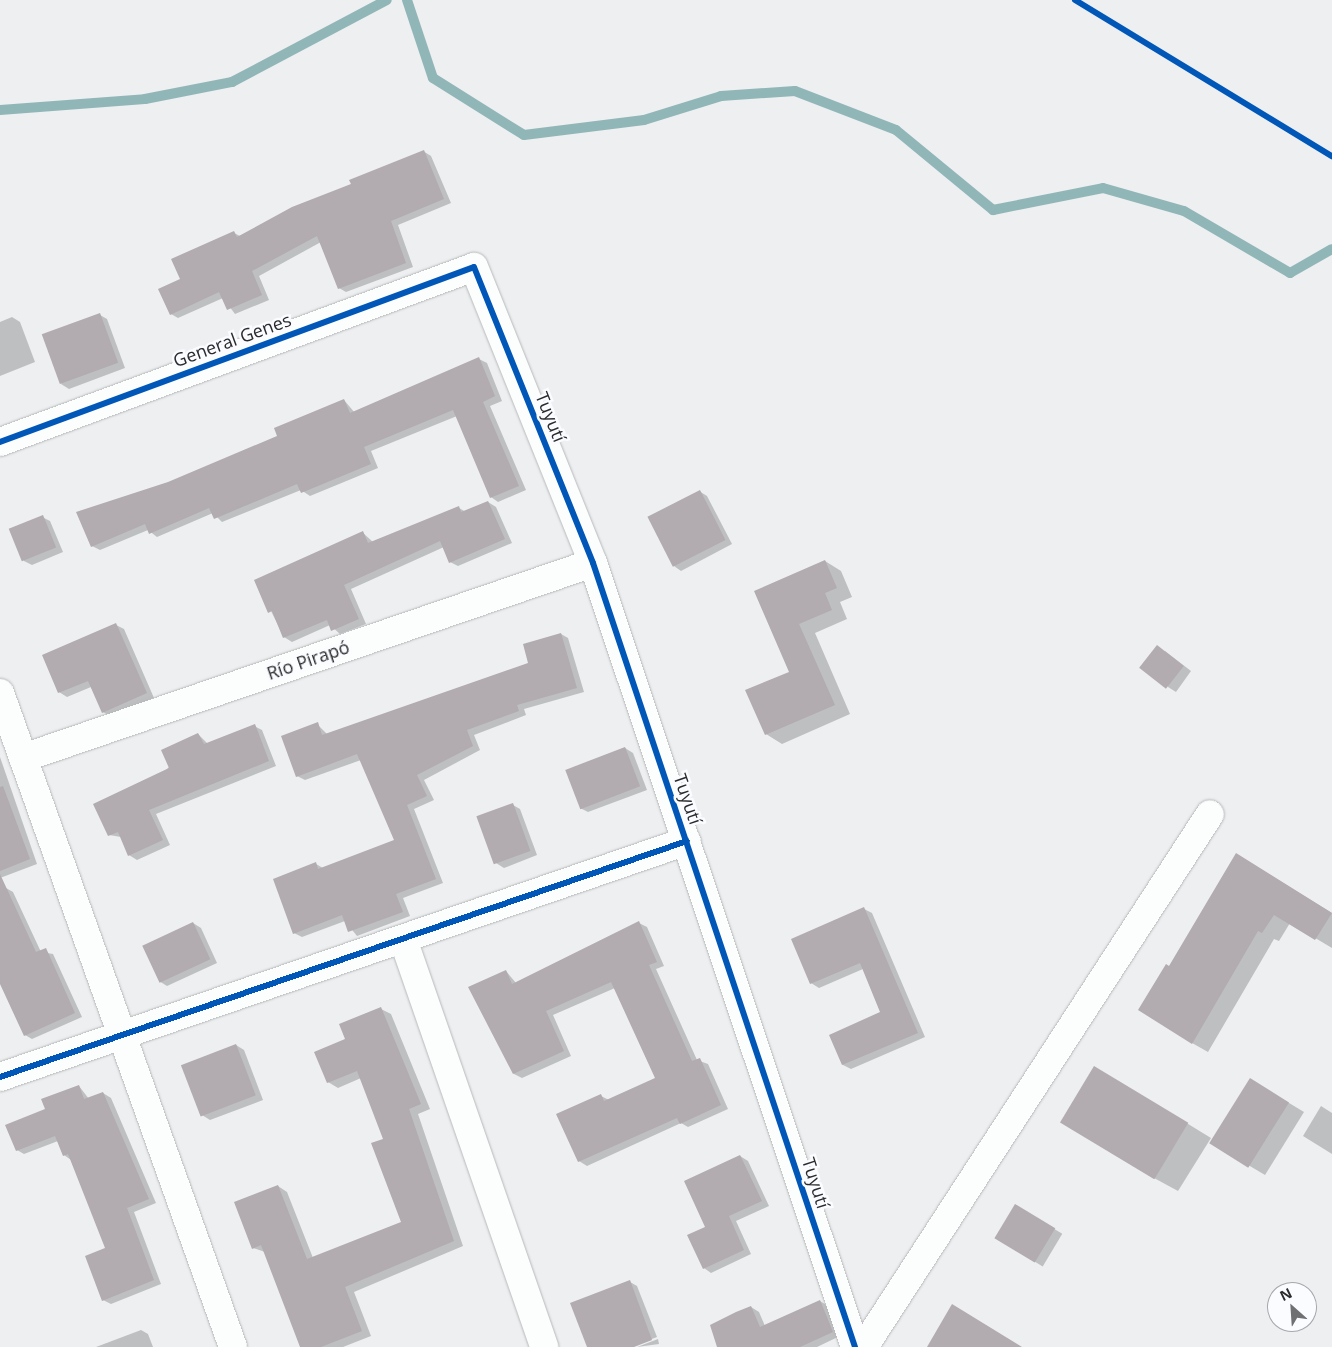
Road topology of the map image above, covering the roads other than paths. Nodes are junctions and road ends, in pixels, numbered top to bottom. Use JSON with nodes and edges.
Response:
{"nodes":[{"id":1,"x":474,"y":267,"type":"joint"},
{"id":2,"x":0,"y":442,"type":"edge"},
{"id":3,"x":593,"y":563,"type":"junction"},
{"id":4,"x":0,"y":694,"type":"edge"},
{"id":5,"x":23,"y":758,"type":"junction"},
{"id":6,"x":1210,"y":814,"type":"dead end"},
{"id":7,"x":687,"y":841,"type":"junction"},
{"id":8,"x":403,"y":938,"type":"junction"},
{"id":9,"x":122,"y":1035,"type":"junction"},
{"id":10,"x":0,"y":1077,"type":"edge"},
{"id":11,"x":233,"y":1347,"type":"edge"},
{"id":12,"x":544,"y":1347,"type":"edge"},
{"id":13,"x":855,"y":1347,"type":"edge"},
{"id":14,"x":864,"y":1347,"type":"edge"}],
"edges":[{"from":1,"to":2,"type":"street","name":"General Genes"},
{"from":1,"to":3,"type":"street","name":"Tuyutí"},
{"from":3,"to":5,"type":"street","name":"Río Pirapó"},
{"from":3,"to":7,"type":"street","name":"Tuyutí"},
{"from":4,"to":5,"type":"street"},
{"from":5,"to":9,"type":"street"},
{"from":6,"to":14,"type":"street"},
{"from":7,"to":8,"type":"street"},
{"from":7,"to":13,"type":"street","name":"Tuyutí"},
{"from":8,"to":9,"type":"street"},
{"from":8,"to":12,"type":"street"},
{"from":9,"to":10,"type":"street"},
{"from":9,"to":11,"type":"street"}]}
